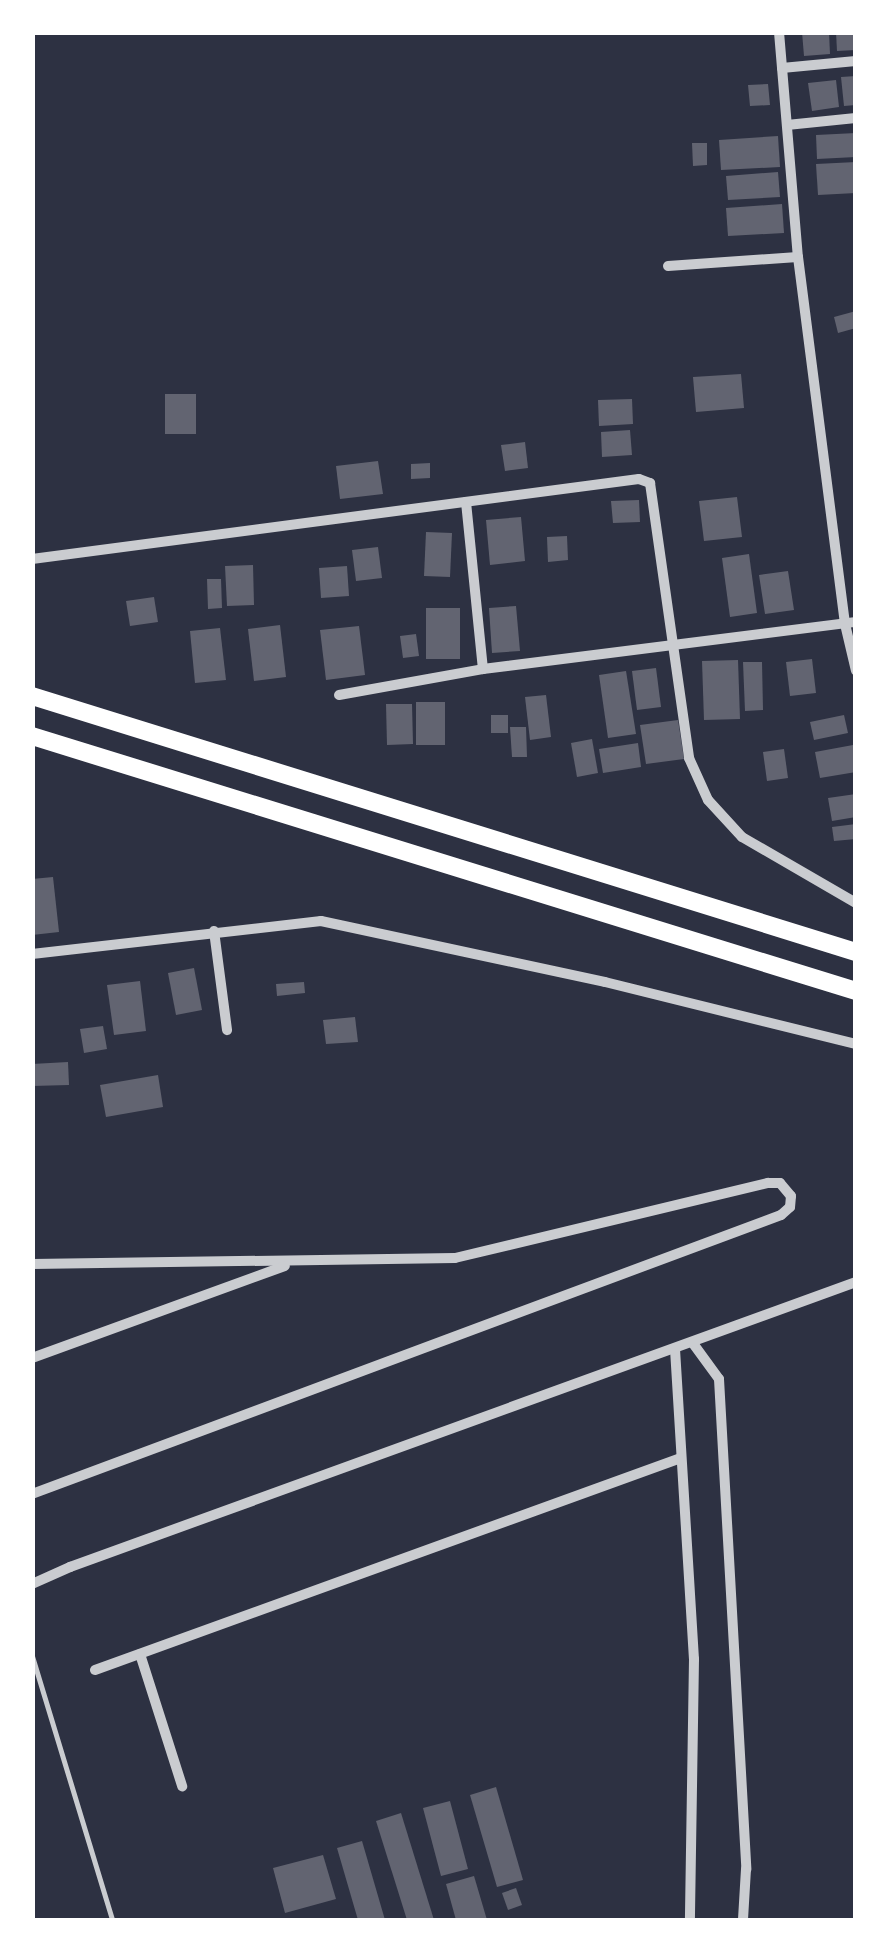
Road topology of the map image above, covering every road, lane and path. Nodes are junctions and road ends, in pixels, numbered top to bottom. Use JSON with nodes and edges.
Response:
{"nodes":[{"id":1,"x":779,"y":32,"type":"edge"},
{"id":2,"x":856,"y":61,"type":"edge"},
{"id":3,"x":782,"y":68,"type":"junction"},
{"id":4,"x":856,"y":118,"type":"edge"},
{"id":5,"x":787,"y":124,"type":"junction"},
{"id":6,"x":798,"y":257,"type":"junction"},
{"id":7,"x":668,"y":266,"type":"dead end"},
{"id":8,"x":466,"y":502,"type":"junction"},
{"id":9,"x":32,"y":559,"type":"edge"},
{"id":10,"x":850,"y":623,"type":"edge"},
{"id":11,"x":675,"y":648,"type":"junction"},
{"id":12,"x":482,"y":669,"type":"junction"},
{"id":13,"x":856,"y":671,"type":"edge"},
{"id":14,"x":339,"y":695,"type":"dead end"},
{"id":15,"x":32,"y":696,"type":"edge"},
{"id":16,"x":32,"y":736,"type":"edge"},
{"id":17,"x":856,"y":903,"type":"edge"},
{"id":18,"x":214,"y":931,"type":"junction"},
{"id":19,"x":856,"y":952,"type":"edge"},
{"id":20,"x":32,"y":954,"type":"edge"},
{"id":21,"x":856,"y":992,"type":"edge"},
{"id":22,"x":226,"y":1030,"type":"dead end"},
{"id":23,"x":856,"y":1044,"type":"edge"},
{"id":24,"x":296,"y":1262,"type":"junction"},
{"id":25,"x":32,"y":1264,"type":"edge"},
{"id":26,"x":856,"y":1282,"type":"edge"},
{"id":27,"x":692,"y":1342,"type":"junction"},
{"id":28,"x":675,"y":1349,"type":"junction"},
{"id":29,"x":32,"y":1358,"type":"edge"},
{"id":30,"x":682,"y":1458,"type":"junction"},
{"id":31,"x":32,"y":1494,"type":"edge"},
{"id":32,"x":32,"y":1584,"type":"edge"},
{"id":33,"x":140,"y":1654,"type":"junction"},
{"id":34,"x":32,"y":1656,"type":"edge"},
{"id":35,"x":95,"y":1670,"type":"dead end"},
{"id":36,"x":182,"y":1786,"type":"dead end"},
{"id":37,"x":112,"y":1920,"type":"edge"},
{"id":38,"x":690,"y":1920,"type":"edge"},
{"id":39,"x":743,"y":1920,"type":"edge"}],
"edges":[{"from":1,"to":3,"type":"street"},
{"from":2,"to":3,"type":"street"},
{"from":3,"to":5,"type":"street"},
{"from":4,"to":5,"type":"street"},
{"from":5,"to":6,"type":"street"},
{"from":6,"to":7,"type":"street"},
{"from":6,"to":10,"type":"street"},
{"from":8,"to":9,"type":"street"},
{"from":8,"to":11,"type":"street"},
{"from":8,"to":12,"type":"street"},
{"from":10,"to":11,"type":"street"},
{"from":10,"to":13,"type":"street"},
{"from":11,"to":12,"type":"street"},
{"from":11,"to":17,"type":"street"},
{"from":12,"to":14,"type":"street"},
{"from":15,"to":19,"type":"highway"},
{"from":16,"to":21,"type":"highway"},
{"from":18,"to":20,"type":"street"},
{"from":18,"to":22,"type":"street"},
{"from":18,"to":23,"type":"street"},
{"from":24,"to":25,"type":"street"},
{"from":24,"to":29,"type":"street"},
{"from":24,"to":31,"type":"street"},
{"from":26,"to":27,"type":"street"},
{"from":27,"to":28,"type":"street"},
{"from":27,"to":39,"type":"street"},
{"from":28,"to":30,"type":"street"},
{"from":28,"to":32,"type":"street"},
{"from":30,"to":33,"type":"street"},
{"from":30,"to":38,"type":"street"},
{"from":33,"to":35,"type":"street"},
{"from":33,"to":36,"type":"street"},
{"from":34,"to":37,"type":"lane"}]}
